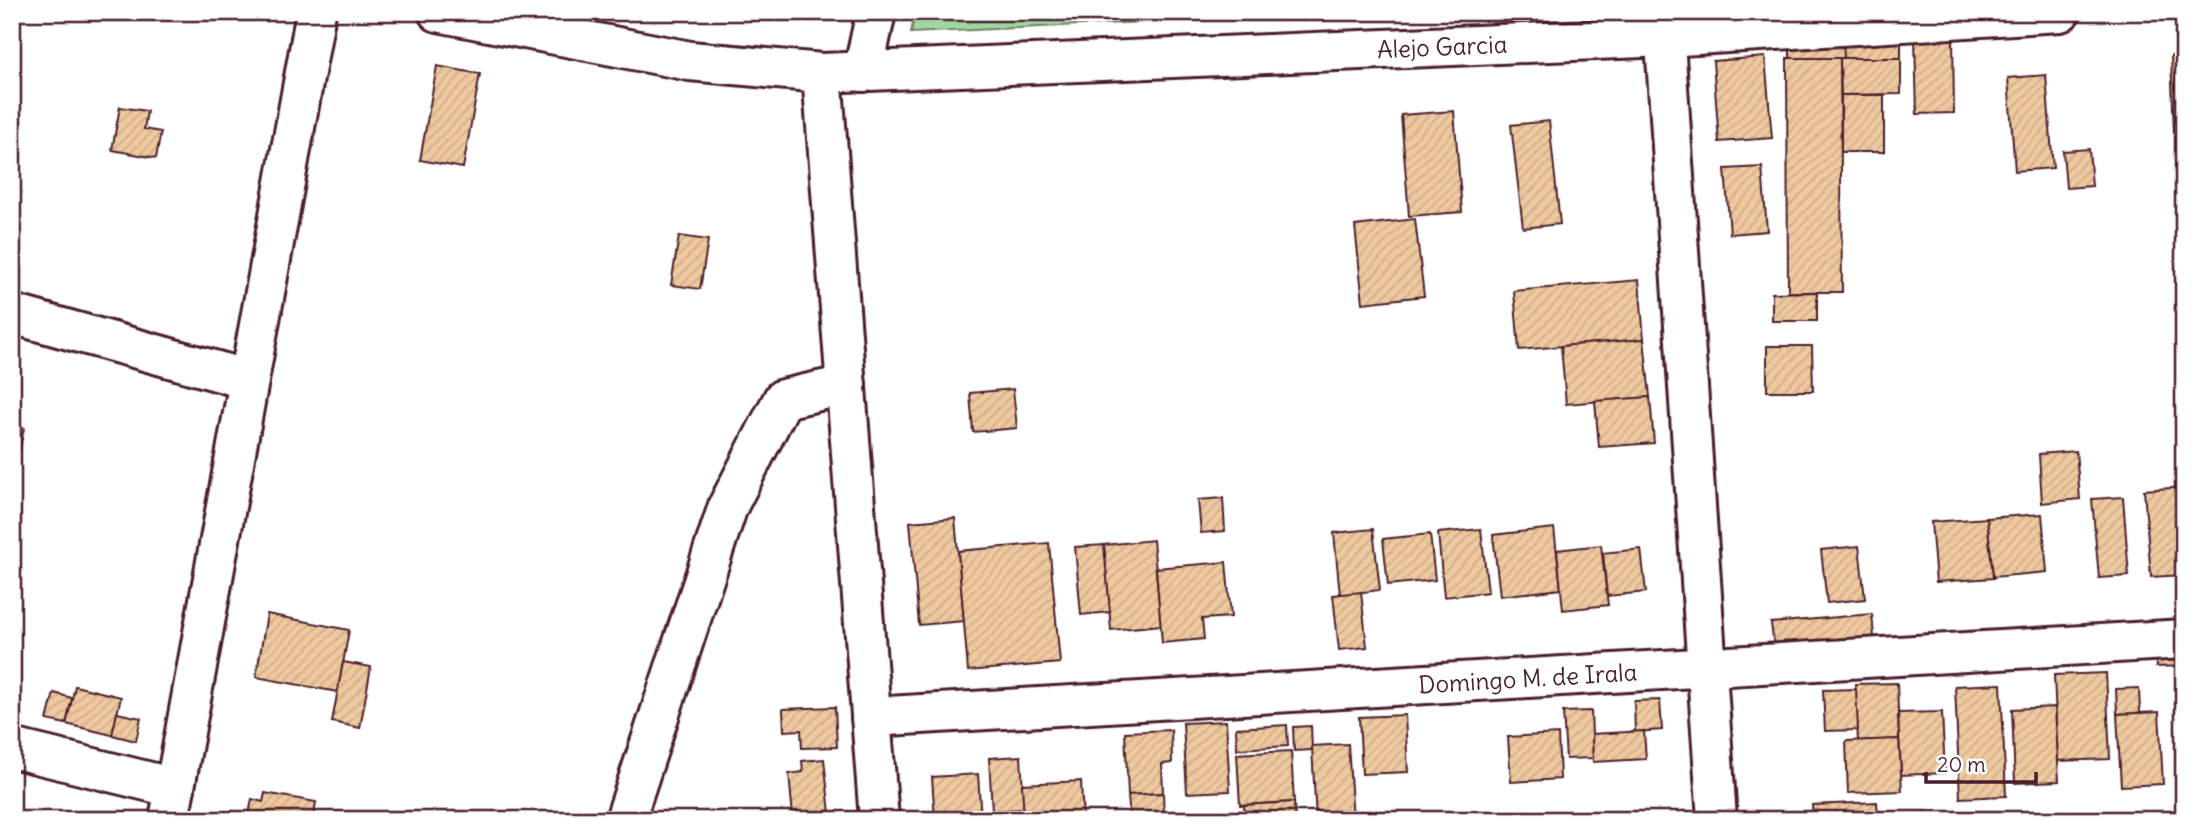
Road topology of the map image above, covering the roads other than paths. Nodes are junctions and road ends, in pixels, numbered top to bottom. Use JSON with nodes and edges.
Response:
{"nodes":[{"id":1,"x":316,"y":12,"type":"edge"},
{"id":2,"x":438,"y":12,"type":"edge"},
{"id":3,"x":876,"y":12,"type":"edge"},
{"id":4,"x":2060,"y":12,"type":"edge"},
{"id":5,"x":1664,"y":24,"type":"edge"},
{"id":6,"x":863,"y":72,"type":"junction"},
{"id":7,"x":822,"y":73,"type":"junction"},
{"id":8,"x":12,"y":314,"type":"edge"},
{"id":9,"x":249,"y":380,"type":"junction"},
{"id":10,"x":846,"y":385,"type":"junction"},
{"id":11,"x":2184,"y":639,"type":"edge"},
{"id":12,"x":1707,"y":668,"type":"junction"},
{"id":13,"x":871,"y":717,"type":"junction"},
{"id":14,"x":12,"y":748,"type":"edge"},
{"id":15,"x":172,"y":804,"type":"edge"},
{"id":16,"x":625,"y":820,"type":"edge"},
{"id":17,"x":879,"y":820,"type":"edge"},
{"id":18,"x":1717,"y":820,"type":"edge"}],
"edges":[{"from":1,"to":9,"type":"street"},
{"from":2,"to":7,"type":"street","name":"Alejo Garcia"},
{"from":3,"to":6,"type":"street"},
{"from":4,"to":5,"type":"street","name":"Alejo Garcia"},
{"from":5,"to":6,"type":"street","name":"Alejo Garcia"},
{"from":5,"to":12,"type":"street"},
{"from":6,"to":7,"type":"street","name":"Alejo Garcia"},
{"from":7,"to":10,"type":"street"},
{"from":8,"to":9,"type":"street"},
{"from":9,"to":15,"type":"street"},
{"from":10,"to":13,"type":"street"},
{"from":10,"to":16,"type":"street"},
{"from":11,"to":12,"type":"street","name":"Domingo M. de Irala"},
{"from":12,"to":13,"type":"street","name":"Domingo M. de Irala"},
{"from":12,"to":18,"type":"street"},
{"from":13,"to":17,"type":"street"},
{"from":14,"to":15,"type":"street"}]}
